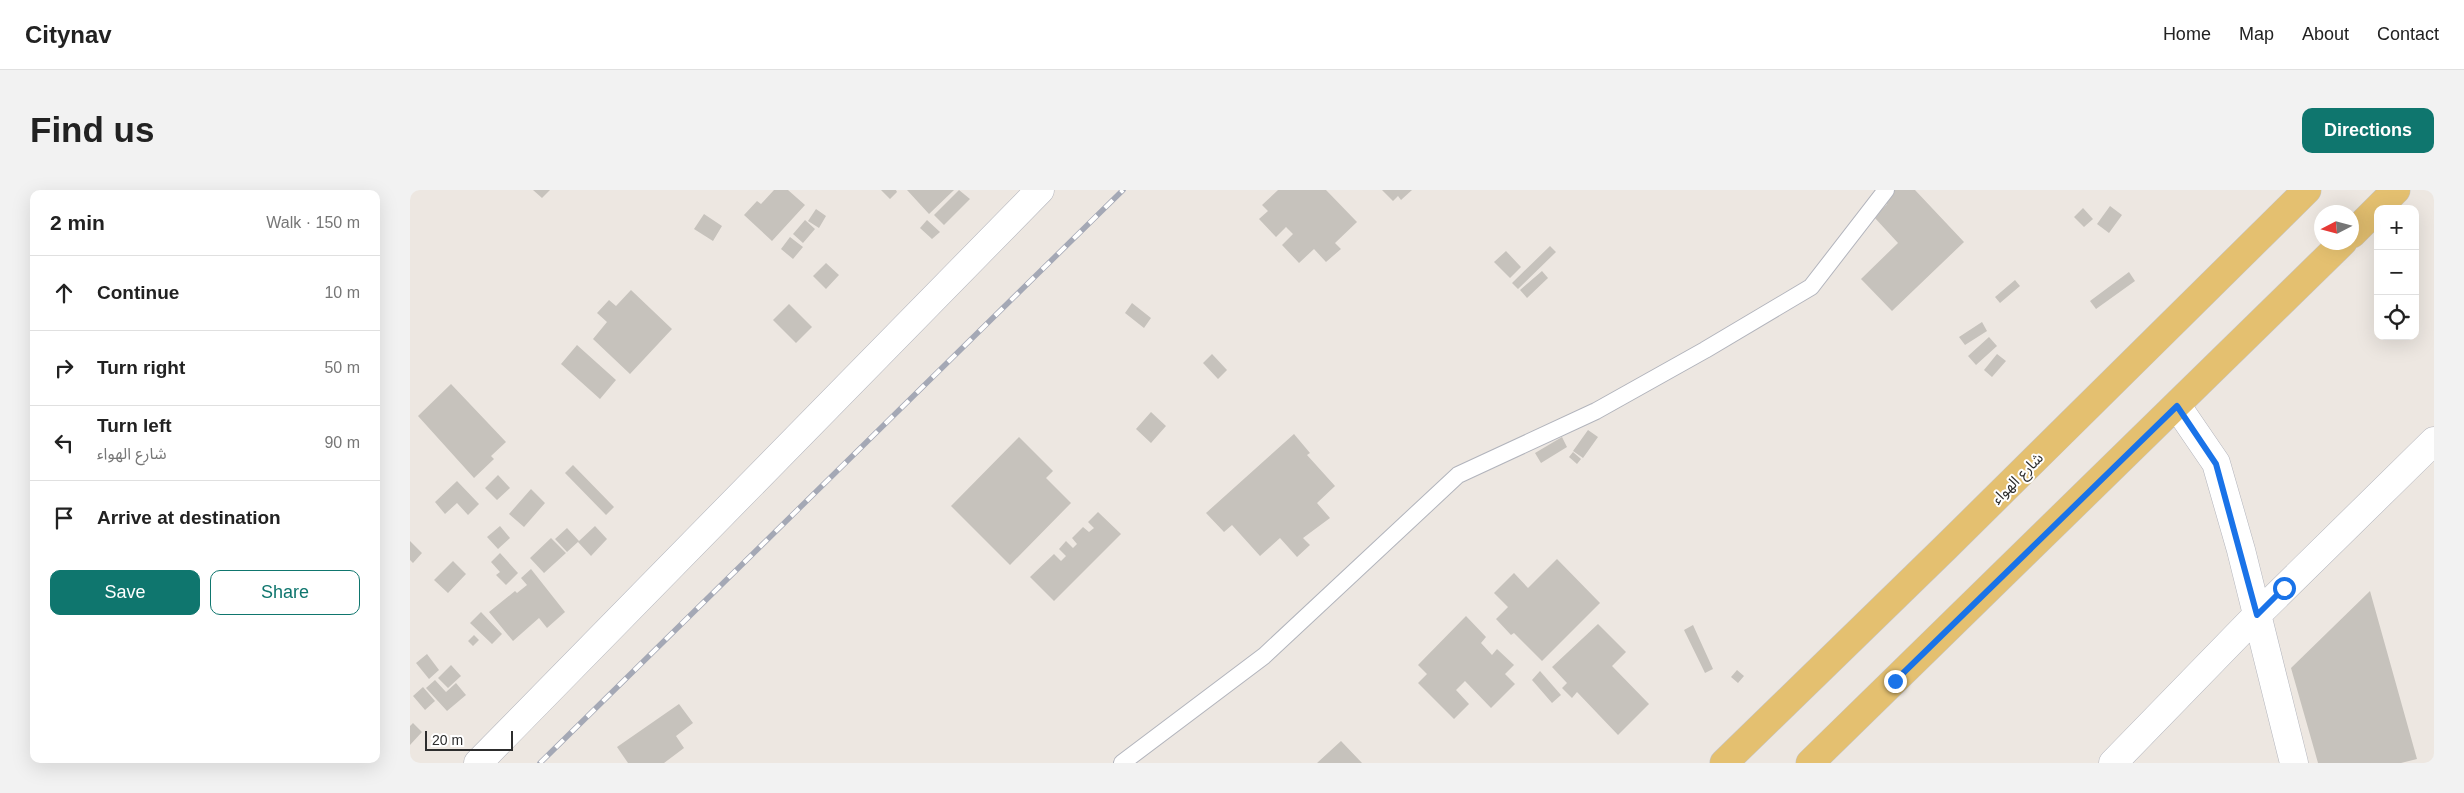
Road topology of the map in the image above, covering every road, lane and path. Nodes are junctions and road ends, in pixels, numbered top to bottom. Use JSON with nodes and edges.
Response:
{"nodes":[{"id":1,"x":1040,"y":190,"type":"edge"},
{"id":2,"x":1886,"y":190,"type":"edge"},
{"id":3,"x":2307,"y":190,"type":"edge"},
{"id":4,"x":2396,"y":190,"type":"edge"},
{"id":5,"x":2359,"y":227,"type":"edge"},
{"id":6,"x":2335,"y":250,"type":"edge"},
{"id":7,"x":2177,"y":406,"type":"junction"},
{"id":8,"x":2434,"y":442,"type":"edge"},
{"id":9,"x":2257,"y":615,"type":"junction"},
{"id":10,"x":478,"y":763,"type":"edge"},
{"id":11,"x":1122,"y":763,"type":"edge"},
{"id":12,"x":1724,"y":763,"type":"edge"},
{"id":13,"x":1810,"y":763,"type":"edge"},
{"id":14,"x":2113,"y":763,"type":"edge"},
{"id":15,"x":2294,"y":763,"type":"edge"}],
"edges":[{"from":1,"to":10,"type":"street"},
{"from":2,"to":11,"type":"lane"},
{"from":3,"to":12,"type":"main road","name":"شارع الهواء"},
{"from":4,"to":5,"type":"main road"},
{"from":6,"to":7,"type":"main road"},
{"from":7,"to":9,"type":"street"},
{"from":7,"to":13,"type":"main road"},
{"from":8,"to":9,"type":"street"},
{"from":9,"to":14,"type":"street"},
{"from":9,"to":15,"type":"street"}]}
